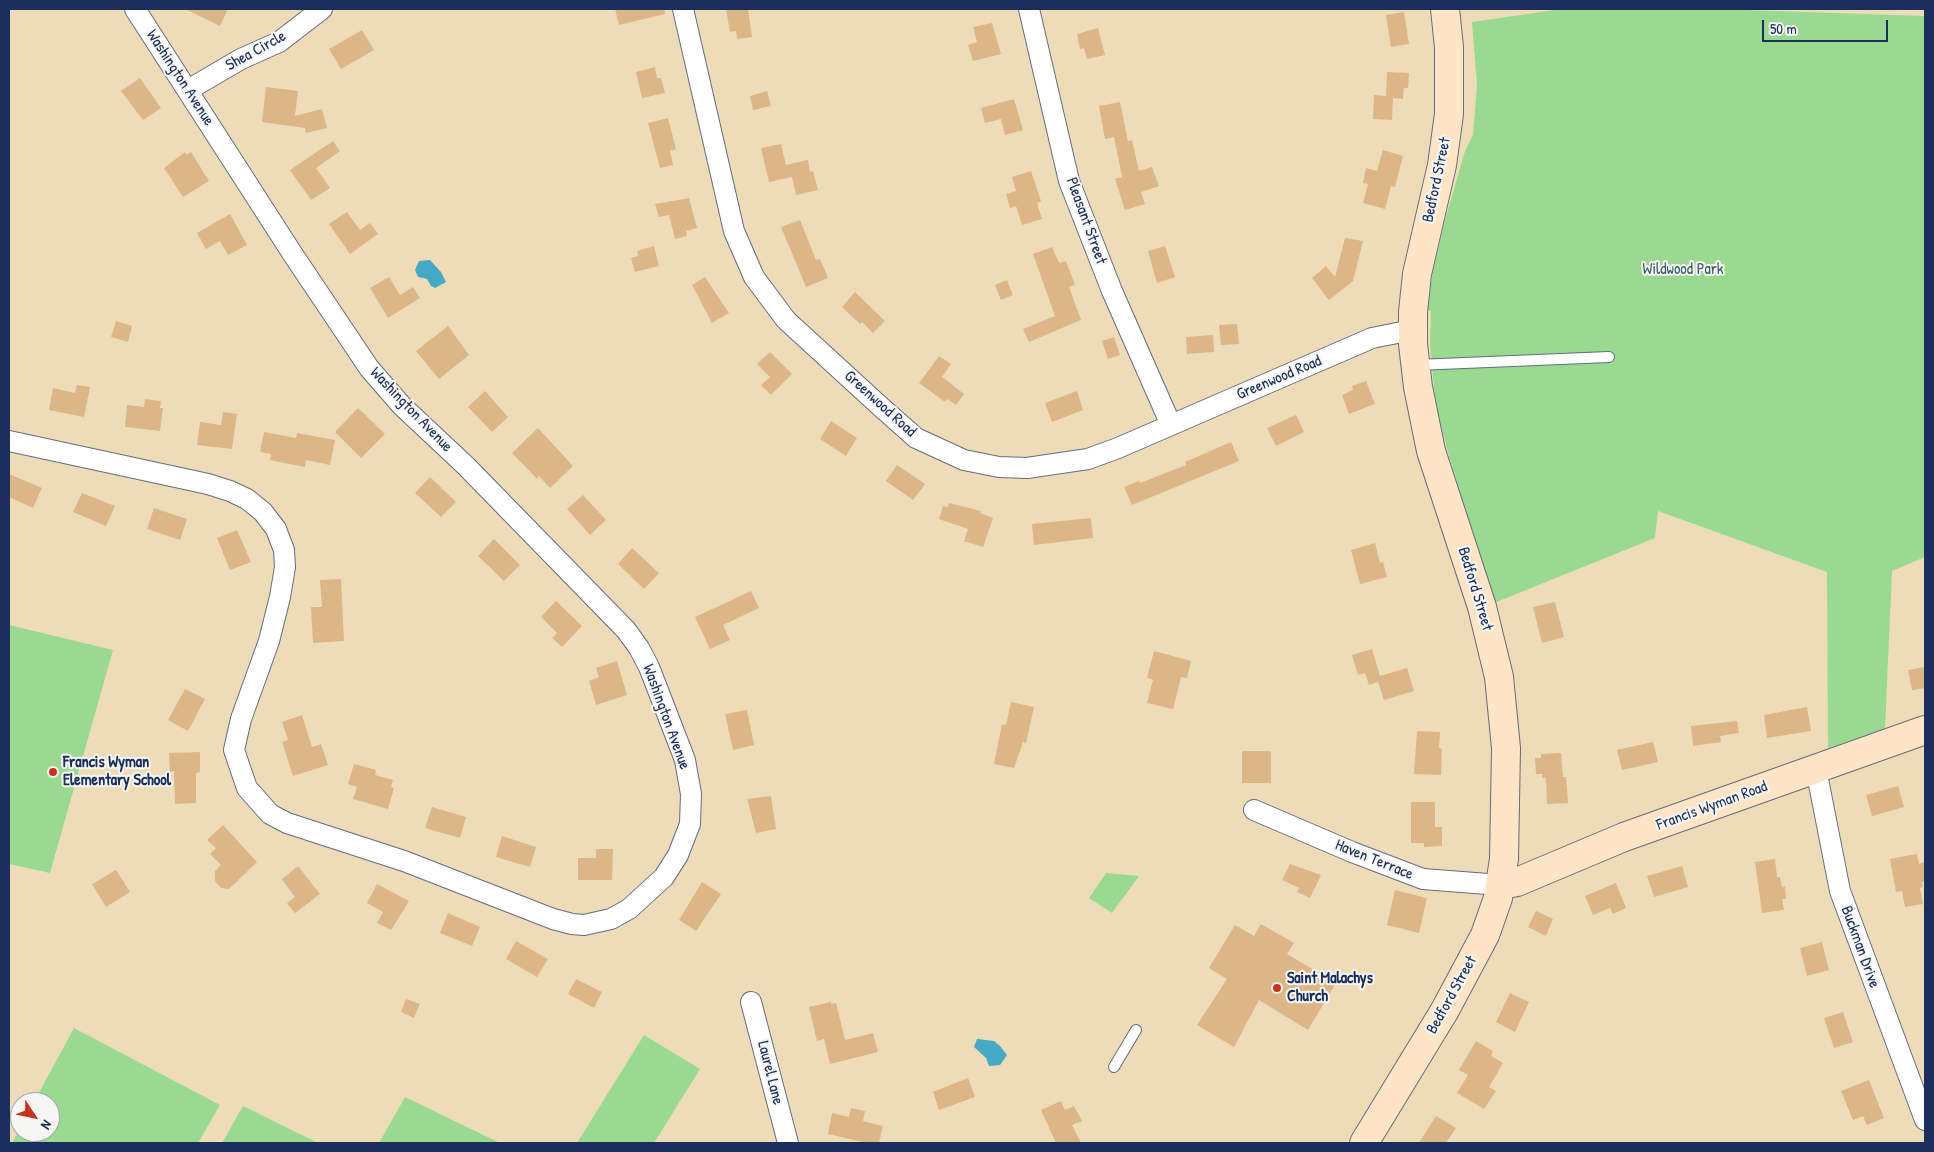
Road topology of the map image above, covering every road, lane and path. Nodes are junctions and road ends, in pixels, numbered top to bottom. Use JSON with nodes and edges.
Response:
{"nodes":[{"id":1,"x":135,"y":9,"type":"edge"},
{"id":2,"x":322,"y":9,"type":"edge"},
{"id":3,"x":683,"y":9,"type":"edge"},
{"id":4,"x":1029,"y":9,"type":"edge"},
{"id":5,"x":1445,"y":9,"type":"edge"},
{"id":6,"x":188,"y":90,"type":"junction"},
{"id":7,"x":1412,"y":330,"type":"junction"},
{"id":8,"x":1609,"y":357,"type":"dead end"},
{"id":9,"x":1415,"y":365,"type":"junction"},
{"id":10,"x":1170,"y":425,"type":"junction"},
{"id":11,"x":9,"y":441,"type":"edge"},
{"id":12,"x":1925,"y":730,"type":"edge"},
{"id":13,"x":1816,"y":769,"type":"junction"},
{"id":14,"x":1254,"y":810,"type":"dead end"},
{"id":15,"x":1501,"y":886,"type":"junction"},
{"id":16,"x":751,"y":1002,"type":"dead end"},
{"id":17,"x":1136,"y":1030,"type":"dead end"},
{"id":18,"x":1114,"y":1067,"type":"dead end"},
{"id":19,"x":1925,"y":1120,"type":"edge"},
{"id":20,"x":788,"y":1143,"type":"edge"},
{"id":21,"x":1364,"y":1143,"type":"edge"}],
"edges":[{"from":1,"to":6,"type":"street","name":"Washington Avenue"},
{"from":2,"to":6,"type":"street","name":"Shea Circle"},
{"from":3,"to":10,"type":"street","name":"Greenwood Road"},
{"from":4,"to":10,"type":"street","name":"Pleasant Street"},
{"from":5,"to":7,"type":"main road","name":"Bedford Street"},
{"from":6,"to":11,"type":"street","name":"Washington Avenue"},
{"from":7,"to":9,"type":"main road","name":"Bedford Street"},
{"from":7,"to":10,"type":"street","name":"Greenwood Road"},
{"from":8,"to":9,"type":"lane"},
{"from":9,"to":15,"type":"main road","name":"Bedford Street"},
{"from":12,"to":13,"type":"main road","name":"Francis Wyman Road"},
{"from":13,"to":15,"type":"main road","name":"Francis Wyman Road"},
{"from":13,"to":19,"type":"street","name":"Buckman Drive"},
{"from":14,"to":15,"type":"street","name":"Haven Terrace"},
{"from":15,"to":21,"type":"main road","name":"Bedford Street"},
{"from":16,"to":20,"type":"street","name":"Laurel Lane"},
{"from":17,"to":18,"type":"lane"}]}
